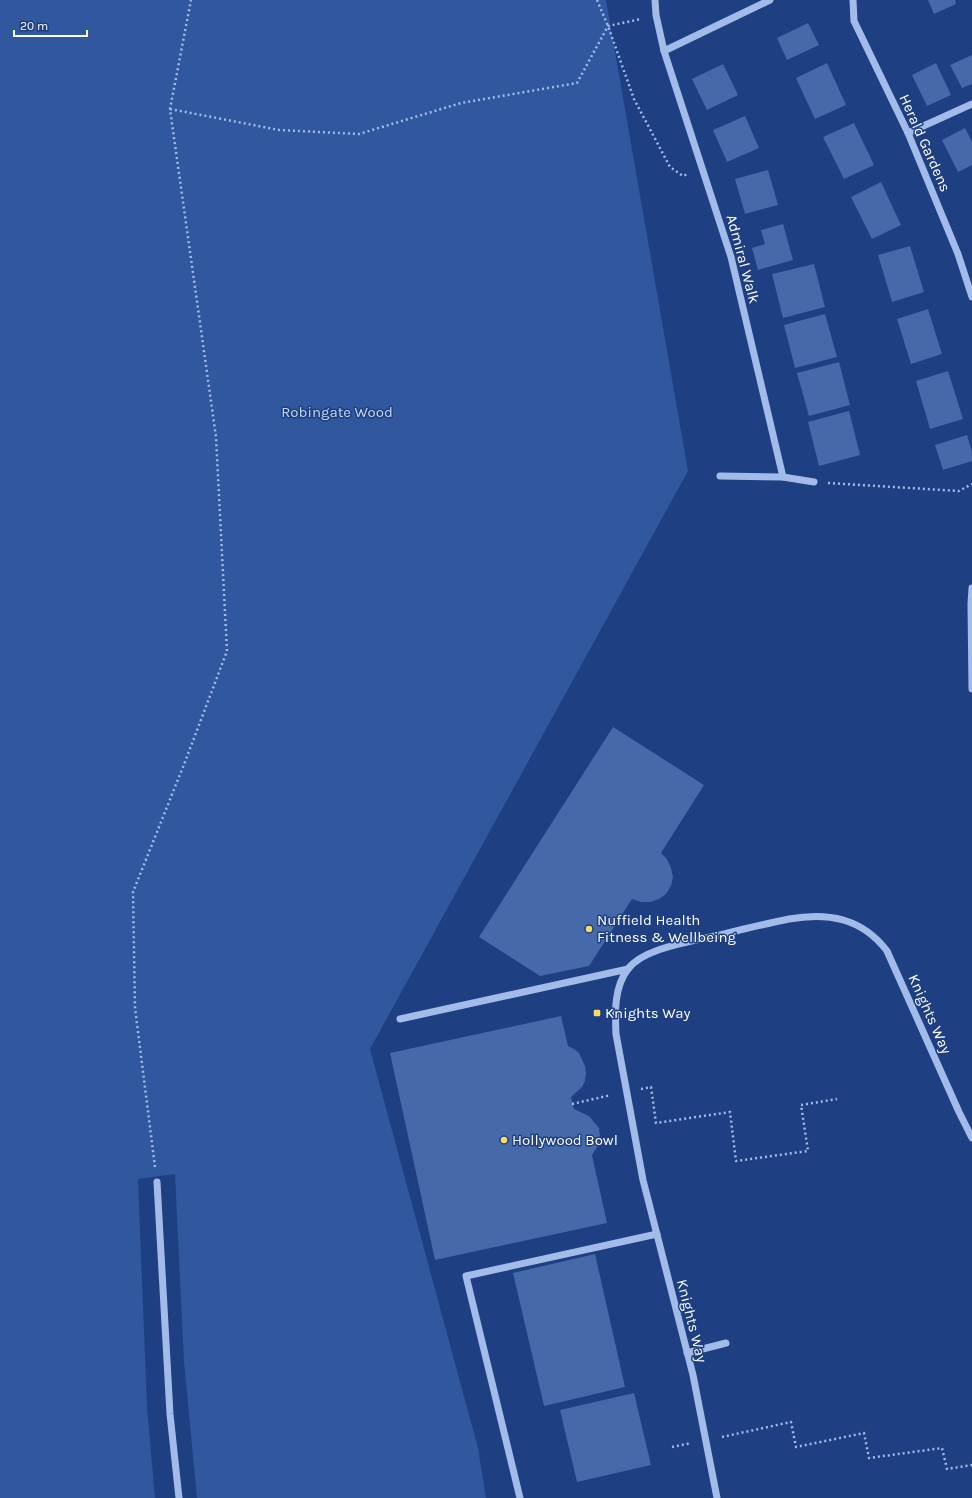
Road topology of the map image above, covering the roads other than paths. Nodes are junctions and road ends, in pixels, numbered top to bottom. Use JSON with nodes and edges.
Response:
{"nodes":[{"id":1,"x":655,"y":0,"type":"edge"},
{"id":2,"x":770,"y":0,"type":"edge"},
{"id":3,"x":853,"y":0,"type":"edge"},
{"id":4,"x":664,"y":52,"type":"junction"},
{"id":5,"x":972,"y":104,"type":"edge"},
{"id":6,"x":908,"y":133,"type":"junction"},
{"id":7,"x":972,"y":297,"type":"edge"},
{"id":8,"x":720,"y":476,"type":"dead end"},
{"id":9,"x":783,"y":477,"type":"junction"},
{"id":10,"x":814,"y":482,"type":"road end"},
{"id":11,"x":972,"y":588,"type":"edge"},
{"id":12,"x":972,"y":689,"type":"edge"},
{"id":13,"x":628,"y":969,"type":"junction"},
{"id":14,"x":400,"y":1019,"type":"dead end"},
{"id":15,"x":972,"y":1138,"type":"edge"},
{"id":16,"x":157,"y":1182,"type":"road end"},
{"id":17,"x":656,"y":1234,"type":"junction"},
{"id":18,"x":726,"y":1343,"type":"dead end"},
{"id":19,"x":687,"y":1353,"type":"junction"},
{"id":20,"x":178,"y":1498,"type":"edge"},
{"id":21,"x":520,"y":1498,"type":"edge"},
{"id":22,"x":717,"y":1498,"type":"edge"}],
"edges":[{"from":1,"to":4,"type":"street","name":"Admiral Walk"},
{"from":2,"to":4,"type":"street"},
{"from":3,"to":6,"type":"street","name":"Herald Gardens"},
{"from":4,"to":9,"type":"street","name":"Admiral Walk"},
{"from":5,"to":6,"type":"street"},
{"from":6,"to":7,"type":"street","name":"Herald Gardens"},
{"from":8,"to":9,"type":"street"},
{"from":9,"to":10,"type":"street"},
{"from":11,"to":12,"type":"street"},
{"from":13,"to":14,"type":"street"},
{"from":13,"to":15,"type":"street","name":"Knights Way"},
{"from":13,"to":17,"type":"street","name":"Knights Way"},
{"from":16,"to":20,"type":"street"},
{"from":17,"to":19,"type":"street","name":"Knights Way"},
{"from":17,"to":21,"type":"street"},
{"from":18,"to":19,"type":"street"},
{"from":19,"to":22,"type":"street","name":"Knights Way"}]}
